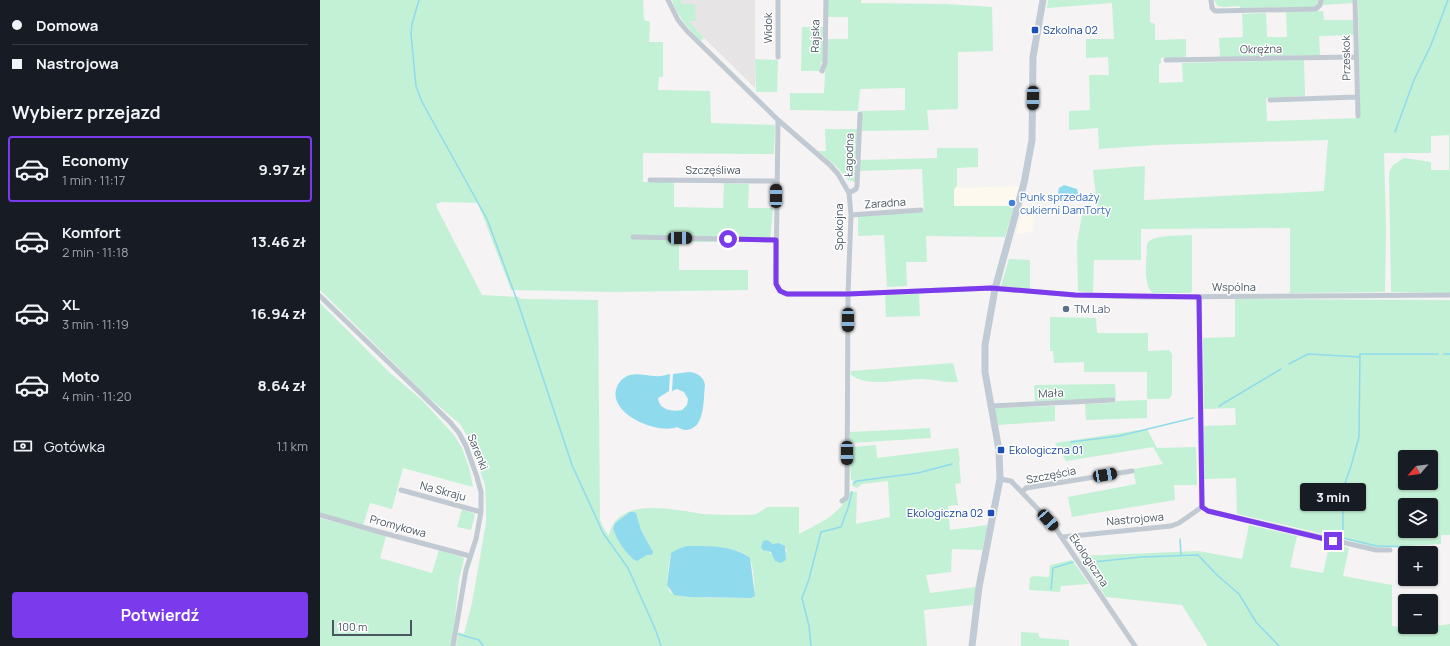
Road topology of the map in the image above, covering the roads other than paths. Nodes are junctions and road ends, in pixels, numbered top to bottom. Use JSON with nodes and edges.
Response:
{"nodes":[{"id":1,"x":668,"y":0,"type":"edge"},
{"id":2,"x":778,"y":0,"type":"edge"},
{"id":3,"x":826,"y":0,"type":"edge"},
{"id":4,"x":1043,"y":0,"type":"edge"},
{"id":5,"x":1212,"y":0,"type":"edge"},
{"id":6,"x":1321,"y":0,"type":"edge"},
{"id":7,"x":1355,"y":0,"type":"edge"},
{"id":8,"x":778,"y":57,"type":"dead end"},
{"id":9,"x":1356,"y":57,"type":"junction"},
{"id":10,"x":1166,"y":60,"type":"dead end"},
{"id":11,"x":822,"y":72,"type":"dead end"},
{"id":12,"x":1357,"y":97,"type":"junction"},
{"id":13,"x":1270,"y":100,"type":"dead end"},
{"id":14,"x":860,"y":114,"type":"dead end"},
{"id":15,"x":1358,"y":116,"type":"dead end"},
{"id":16,"x":778,"y":120,"type":"junction"},
{"id":17,"x":650,"y":180,"type":"dead end"},
{"id":18,"x":776,"y":181,"type":"junction"},
{"id":19,"x":849,"y":193,"type":"junction"},
{"id":20,"x":921,"y":210,"type":"dead end"},
{"id":21,"x":851,"y":215,"type":"junction"},
{"id":22,"x":632,"y":237,"type":"dead end"},
{"id":23,"x":776,"y":240,"type":"junction"},
{"id":24,"x":995,"y":289,"type":"junction"},
{"id":25,"x":848,"y":294,"type":"junction"},
{"id":26,"x":320,"y":296,"type":"edge"},
{"id":27,"x":1450,"y":296,"type":"edge"},
{"id":28,"x":1199,"y":297,"type":"junction"},
{"id":29,"x":1113,"y":400,"type":"dead end"},
{"id":30,"x":990,"y":406,"type":"junction"},
{"id":31,"x":1132,"y":471,"type":"dead end"},
{"id":32,"x":1000,"y":478,"type":"junction"},
{"id":33,"x":401,"y":490,"type":"dead end"},
{"id":34,"x":1022,"y":492,"type":"junction"},
{"id":35,"x":842,"y":501,"type":"dead end"},
{"id":36,"x":1202,"y":507,"type":"junction"},
{"id":37,"x":481,"y":512,"type":"junction"},
{"id":38,"x":320,"y":515,"type":"edge"},
{"id":39,"x":1062,"y":537,"type":"junction"},
{"id":40,"x":1390,"y":550,"type":"dead end"},
{"id":41,"x":470,"y":556,"type":"junction"},
{"id":42,"x":453,"y":646,"type":"edge"},
{"id":43,"x":972,"y":646,"type":"edge"},
{"id":44,"x":1135,"y":646,"type":"edge"}],
"edges":[{"from":1,"to":16,"type":"street","name":"Spokojna"},
{"from":2,"to":8,"type":"street","name":"Widok"},
{"from":3,"to":11,"type":"street","name":"Rajska"},
{"from":4,"to":24,"type":"street"},
{"from":5,"to":6,"type":"street"},
{"from":7,"to":9,"type":"street","name":"Przeskok"},
{"from":9,"to":10,"type":"street","name":"Okrężna"},
{"from":9,"to":12,"type":"street","name":"Przeskok"},
{"from":12,"to":13,"type":"street"},
{"from":12,"to":15,"type":"street","name":"Przeskok"},
{"from":14,"to":19,"type":"street","name":"Łagodna"},
{"from":16,"to":18,"type":"street"},
{"from":16,"to":19,"type":"street","name":"Spokojna"},
{"from":17,"to":18,"type":"street","name":"Szczęśliwa"},
{"from":18,"to":23,"type":"street"},
{"from":19,"to":21,"type":"street","name":"Spokojna"},
{"from":20,"to":21,"type":"street","name":"Zaradna"},
{"from":21,"to":25,"type":"street","name":"Spokojna"},
{"from":22,"to":23,"type":"street"},
{"from":23,"to":25,"type":"street","name":"Wspólna"},
{"from":24,"to":25,"type":"street","name":"Wspólna"},
{"from":24,"to":28,"type":"street","name":"Wspólna"},
{"from":24,"to":30,"type":"street"},
{"from":25,"to":35,"type":"street","name":"Spokojna"},
{"from":26,"to":37,"type":"street","name":"Sarenki"},
{"from":27,"to":28,"type":"street","name":"Wspólna"},
{"from":28,"to":36,"type":"street"},
{"from":29,"to":30,"type":"street","name":"Mała"},
{"from":30,"to":32,"type":"street"},
{"from":31,"to":34,"type":"street","name":"Szczęścia"},
{"from":32,"to":34,"type":"street","name":"Ekologiczna"},
{"from":32,"to":43,"type":"street"},
{"from":33,"to":37,"type":"street","name":"Na Skraju"},
{"from":34,"to":39,"type":"street","name":"Ekologiczna"},
{"from":36,"to":39,"type":"street","name":"Nastrojowa"},
{"from":36,"to":40,"type":"street"},
{"from":37,"to":41,"type":"street","name":"Sarenki"},
{"from":38,"to":41,"type":"street","name":"Promykowa"},
{"from":39,"to":44,"type":"street","name":"Ekologiczna"},
{"from":41,"to":42,"type":"street","name":"Sarenki"}]}
